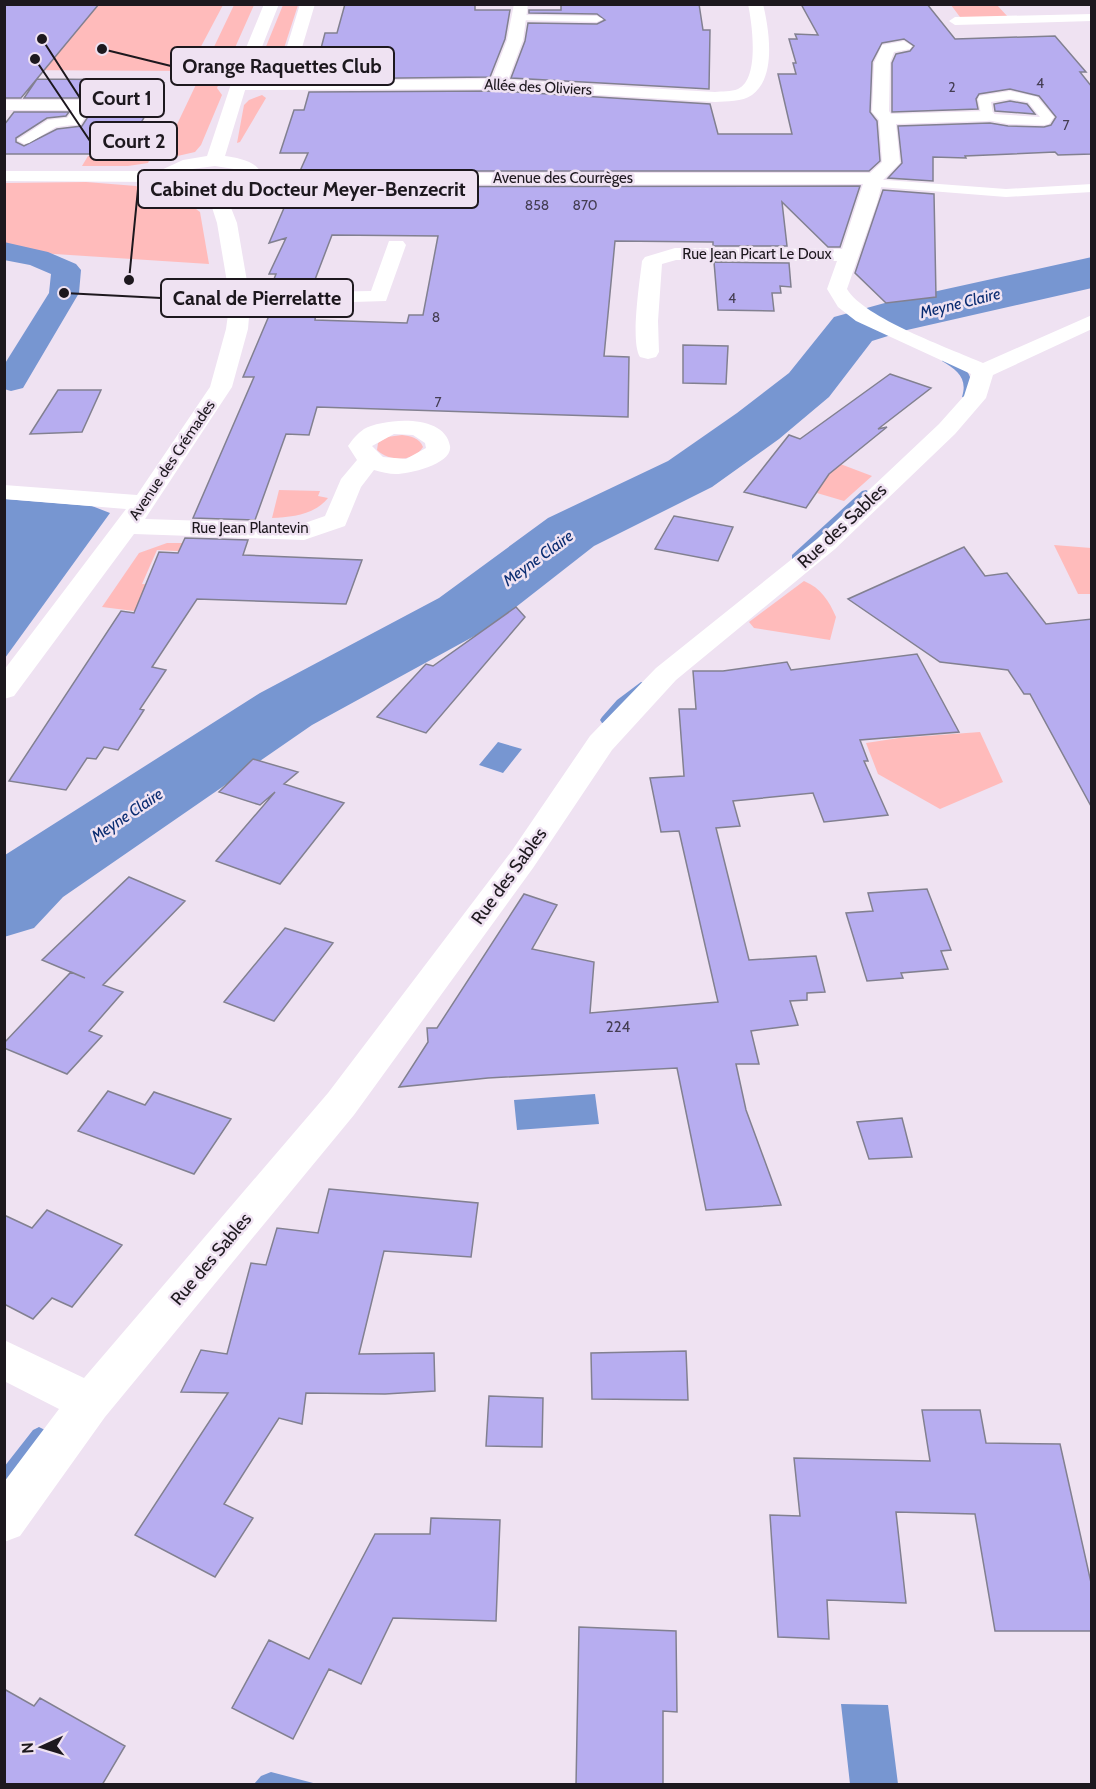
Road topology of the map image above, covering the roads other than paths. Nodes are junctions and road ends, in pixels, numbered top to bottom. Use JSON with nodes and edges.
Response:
{"nodes":[{"id":1,"x":272,"y":4,"type":"edge"},
{"id":2,"x":308,"y":4,"type":"edge"},
{"id":3,"x":755,"y":4,"type":"edge"},
{"id":4,"x":521,"y":11,"type":"edge"},
{"id":5,"x":1092,"y":17,"type":"edge"},
{"id":6,"x":597,"y":19,"type":"dead end"},
{"id":7,"x":956,"y":21,"type":"dead end"},
{"id":8,"x":904,"y":46,"type":"dead end"},
{"id":9,"x":498,"y":84,"type":"junction"},
{"id":10,"x":237,"y":87,"type":"junction"},
{"id":11,"x":282,"y":87,"type":"junction"},
{"id":12,"x":4,"y":105,"type":"edge"},
{"id":13,"x":987,"y":116,"type":"dead end"},
{"id":14,"x":887,"y":119,"type":"junction"},
{"id":15,"x":74,"y":121,"type":"joint"},
{"id":16,"x":24,"y":140,"type":"dead end"},
{"id":17,"x":215,"y":161,"type":"junction"},
{"id":18,"x":4,"y":176,"type":"edge"},
{"id":19,"x":164,"y":177,"type":"junction"},
{"id":20,"x":253,"y":179,"type":"junction"},
{"id":21,"x":873,"y":180,"type":"junction"},
{"id":22,"x":1092,"y":188,"type":"edge"},
{"id":23,"x":217,"y":195,"type":"junction"},
{"id":24,"x":396,"y":245,"type":"dead end"},
{"id":25,"x":848,"y":255,"type":"junction"},
{"id":26,"x":240,"y":300,"type":"junction"},
{"id":27,"x":1092,"y":321,"type":"edge"},
{"id":28,"x":648,"y":352,"type":"dead end"},
{"id":29,"x":983,"y":371,"type":"junction"},
{"id":30,"x":371,"y":461,"type":"dead end"},
{"id":31,"x":4,"y":492,"type":"edge"},
{"id":32,"x":144,"y":503,"type":"junction"},
{"id":33,"x":126,"y":526,"type":"junction"},
{"id":34,"x":4,"y":690,"type":"edge"},
{"id":35,"x":4,"y":1359,"type":"edge"},
{"id":36,"x":90,"y":1402,"type":"junction"},
{"id":37,"x":4,"y":1520,"type":"edge"}],
"edges":[{"from":1,"to":10,"type":"street"},
{"from":2,"to":11,"type":"street"},
{"from":3,"to":9,"type":"street","name":"Allée des Oliviers"},
{"from":4,"to":6,"type":"lane"},
{"from":4,"to":9,"type":"street"},
{"from":5,"to":7,"type":"lane"},
{"from":8,"to":14,"type":"street"},
{"from":9,"to":11,"type":"street","name":"Allée des Oliviers"},
{"from":10,"to":11,"type":"street","name":"Allée des Oliviers"},
{"from":10,"to":17,"type":"street"},
{"from":12,"to":15,"type":"street"},
{"from":13,"to":14,"type":"street"},
{"from":14,"to":21,"type":"street"},
{"from":15,"to":16,"type":"lane"},
{"from":17,"to":19,"type":"street"},
{"from":17,"to":20,"type":"street"},
{"from":18,"to":19,"type":"street"},
{"from":19,"to":23,"type":"street"},
{"from":20,"to":21,"type":"street","name":"Avenue des Courrèges"},
{"from":20,"to":23,"type":"street"},
{"from":21,"to":22,"type":"lane"},
{"from":21,"to":25,"type":"street"},
{"from":23,"to":26,"type":"street","name":"Avenue des Crémades"},
{"from":24,"to":26,"type":"street"},
{"from":25,"to":28,"type":"street","name":"Rue Jean Picart Le Doux"},
{"from":25,"to":29,"type":"street"},
{"from":26,"to":32,"type":"street","name":"Avenue des Crémades"},
{"from":27,"to":29,"type":"street"},
{"from":29,"to":36,"type":"street","name":"Rue des Sables"},
{"from":30,"to":33,"type":"street","name":"Rue Jean Plantevin"},
{"from":31,"to":32,"type":"street"},
{"from":32,"to":33,"type":"street","name":"Avenue des Crémades"},
{"from":33,"to":34,"type":"street","name":"Avenue des Crémades"},
{"from":35,"to":36,"type":"street"},
{"from":36,"to":37,"type":"street","name":"Rue des Sables"}]}
